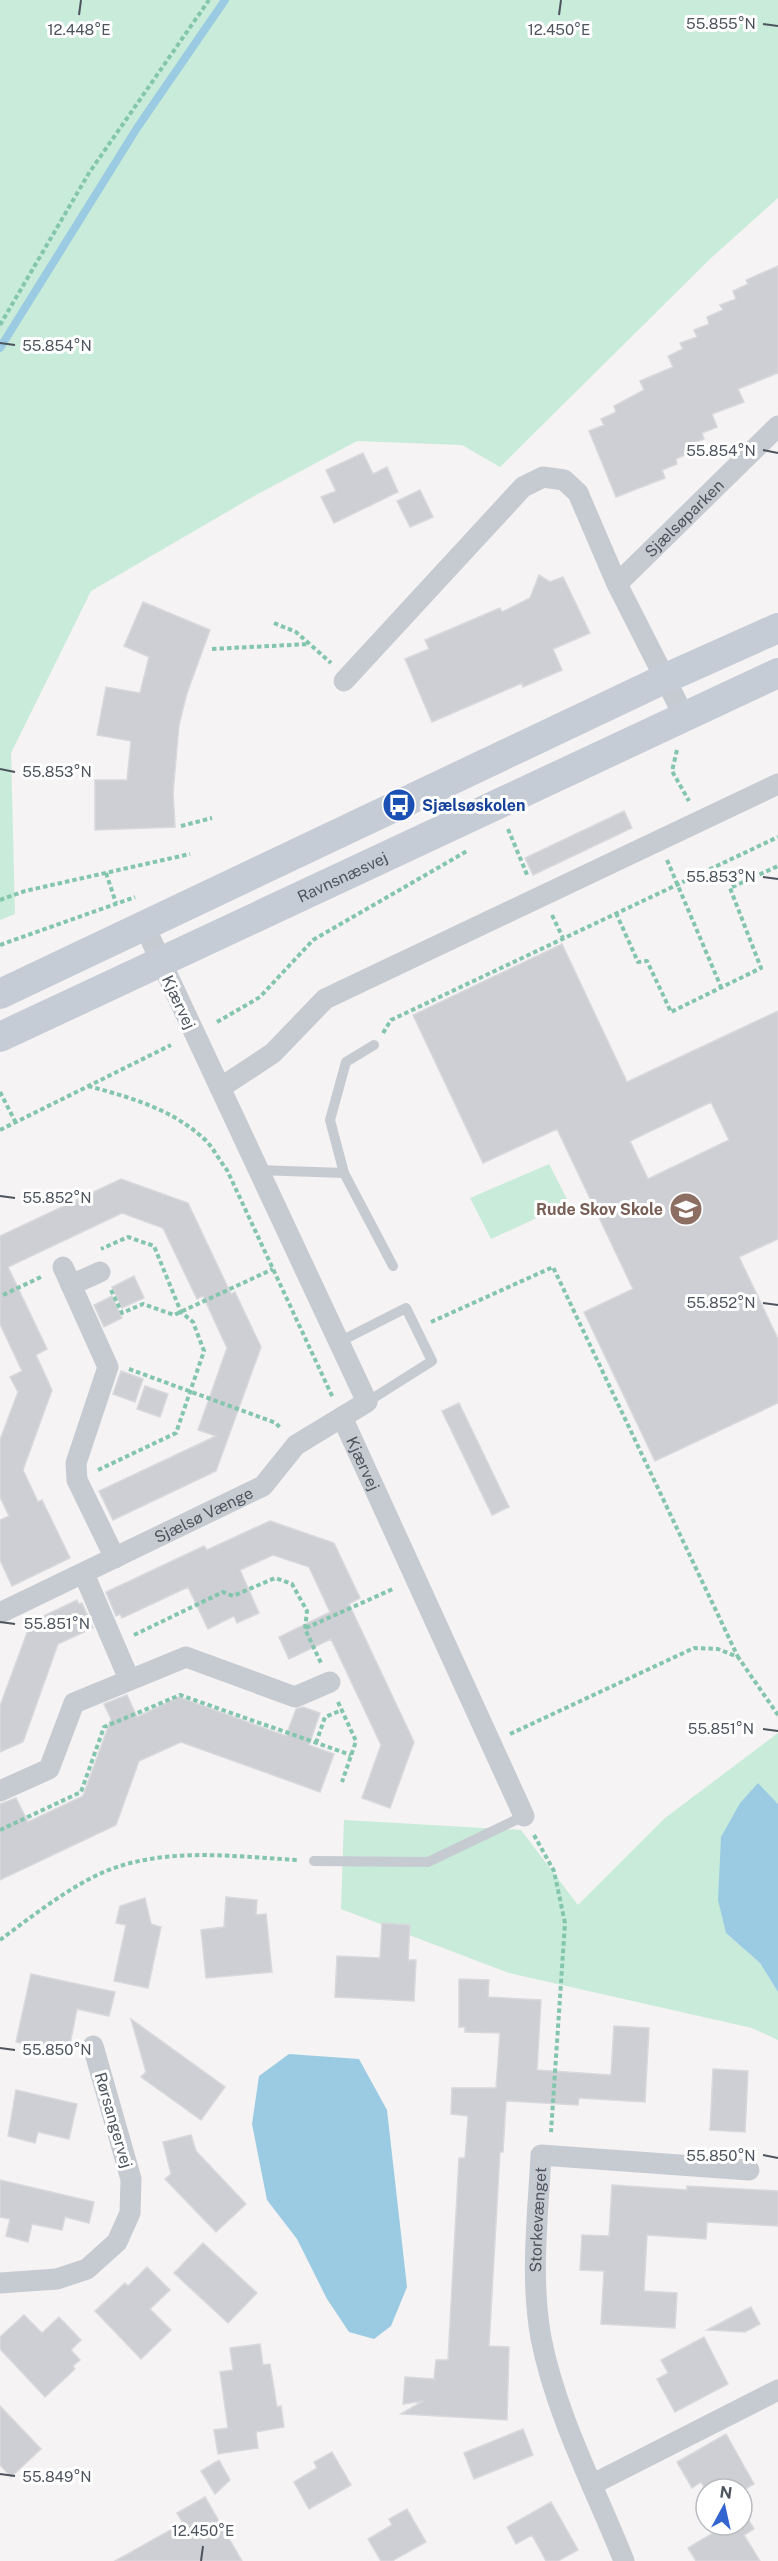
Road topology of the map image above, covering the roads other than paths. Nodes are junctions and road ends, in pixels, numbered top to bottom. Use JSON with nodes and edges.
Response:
{"nodes":[{"id":1,"x":778,"y":426,"type":"edge"},
{"id":2,"x":617,"y":584,"type":"junction"},
{"id":3,"x":778,"y":628,"type":"edge"},
{"id":4,"x":778,"y":673,"type":"edge"},
{"id":5,"x":345,"y":679,"type":"road end"},
{"id":6,"x":664,"y":680,"type":"junction"},
{"id":7,"x":684,"y":716,"type":"junction"},
{"id":8,"x":778,"y":784,"type":"edge"},
{"id":9,"x":144,"y":925,"type":"junction"},
{"id":10,"x":160,"y":962,"type":"junction"},
{"id":11,"x":0,"y":994,"type":"edge"},
{"id":12,"x":0,"y":1037,"type":"edge"},
{"id":13,"x":374,"y":1045,"type":"road end"},
{"id":14,"x":220,"y":1088,"type":"junction"},
{"id":15,"x":257,"y":1170,"type":"junction"},
{"id":16,"x":344,"y":1173,"type":"junction"},
{"id":17,"x":393,"y":1266,"type":"dead end"},
{"id":18,"x":100,"y":1272,"type":"road end"},
{"id":19,"x":339,"y":1342,"type":"junction"},
{"id":20,"x":367,"y":1402,"type":"junction"},
{"id":21,"x":342,"y":1417,"type":"junction"},
{"id":22,"x":115,"y":1558,"type":"junction"},
{"id":23,"x":84,"y":1574,"type":"junction"},
{"id":24,"x":0,"y":1613,"type":"edge"},
{"id":25,"x":129,"y":1679,"type":"junction"},
{"id":26,"x":330,"y":1682,"type":"road end"},
{"id":27,"x":0,"y":1791,"type":"edge"},
{"id":28,"x":524,"y":1816,"type":"joint"},
{"id":29,"x":315,"y":1861,"type":"road end"},
{"id":30,"x":93,"y":2046,"type":"dead end"},
{"id":31,"x":749,"y":2170,"type":"dead end"},
{"id":32,"x":0,"y":2283,"type":"edge"},
{"id":33,"x":778,"y":2390,"type":"edge"},
{"id":34,"x":593,"y":2484,"type":"junction"},
{"id":35,"x":624,"y":2561,"type":"edge"}],
"edges":[{"from":1,"to":2,"type":"street","name":"Sjælsøparken"},
{"from":2,"to":5,"type":"street"},
{"from":2,"to":6,"type":"street"},
{"from":3,"to":6,"type":"main road"},
{"from":4,"to":7,"type":"main road","name":"Ravnsnæsvej"},
{"from":6,"to":7,"type":"street"},
{"from":6,"to":9,"type":"main road"},
{"from":7,"to":10,"type":"main road","name":"Ravnsnæsvej"},
{"from":8,"to":14,"type":"street"},
{"from":9,"to":10,"type":"street","name":"Kjærvej"},
{"from":9,"to":11,"type":"main road"},
{"from":10,"to":12,"type":"main road","name":"Ravnsnæsvej"},
{"from":10,"to":14,"type":"street","name":"Kjærvej"},
{"from":13,"to":16,"type":"lane"},
{"from":14,"to":15,"type":"street","name":"Kjærvej"},
{"from":15,"to":16,"type":"lane"},
{"from":15,"to":19,"type":"street","name":"Kjærvej"},
{"from":16,"to":17,"type":"lane"},
{"from":18,"to":22,"type":"street"},
{"from":19,"to":20,"type":"street","name":"Kjærvej"},
{"from":19,"to":20,"type":"lane"},
{"from":20,"to":21,"type":"street","name":"Kjærvej"},
{"from":21,"to":22,"type":"street","name":"Sjælsø Vænge"},
{"from":21,"to":28,"type":"street","name":"Kjærvej"},
{"from":22,"to":23,"type":"street","name":"Sjælsø Vænge"},
{"from":23,"to":24,"type":"street","name":"Sjælsø Vænge"},
{"from":23,"to":25,"type":"street"},
{"from":25,"to":26,"type":"street"},
{"from":25,"to":27,"type":"street"},
{"from":28,"to":29,"type":"lane"},
{"from":30,"to":32,"type":"street","name":"Rørsangervej"},
{"from":31,"to":34,"type":"street","name":"Storkevænget"},
{"from":33,"to":34,"type":"street"},
{"from":34,"to":35,"type":"street","name":"Storkevænget"}]}
